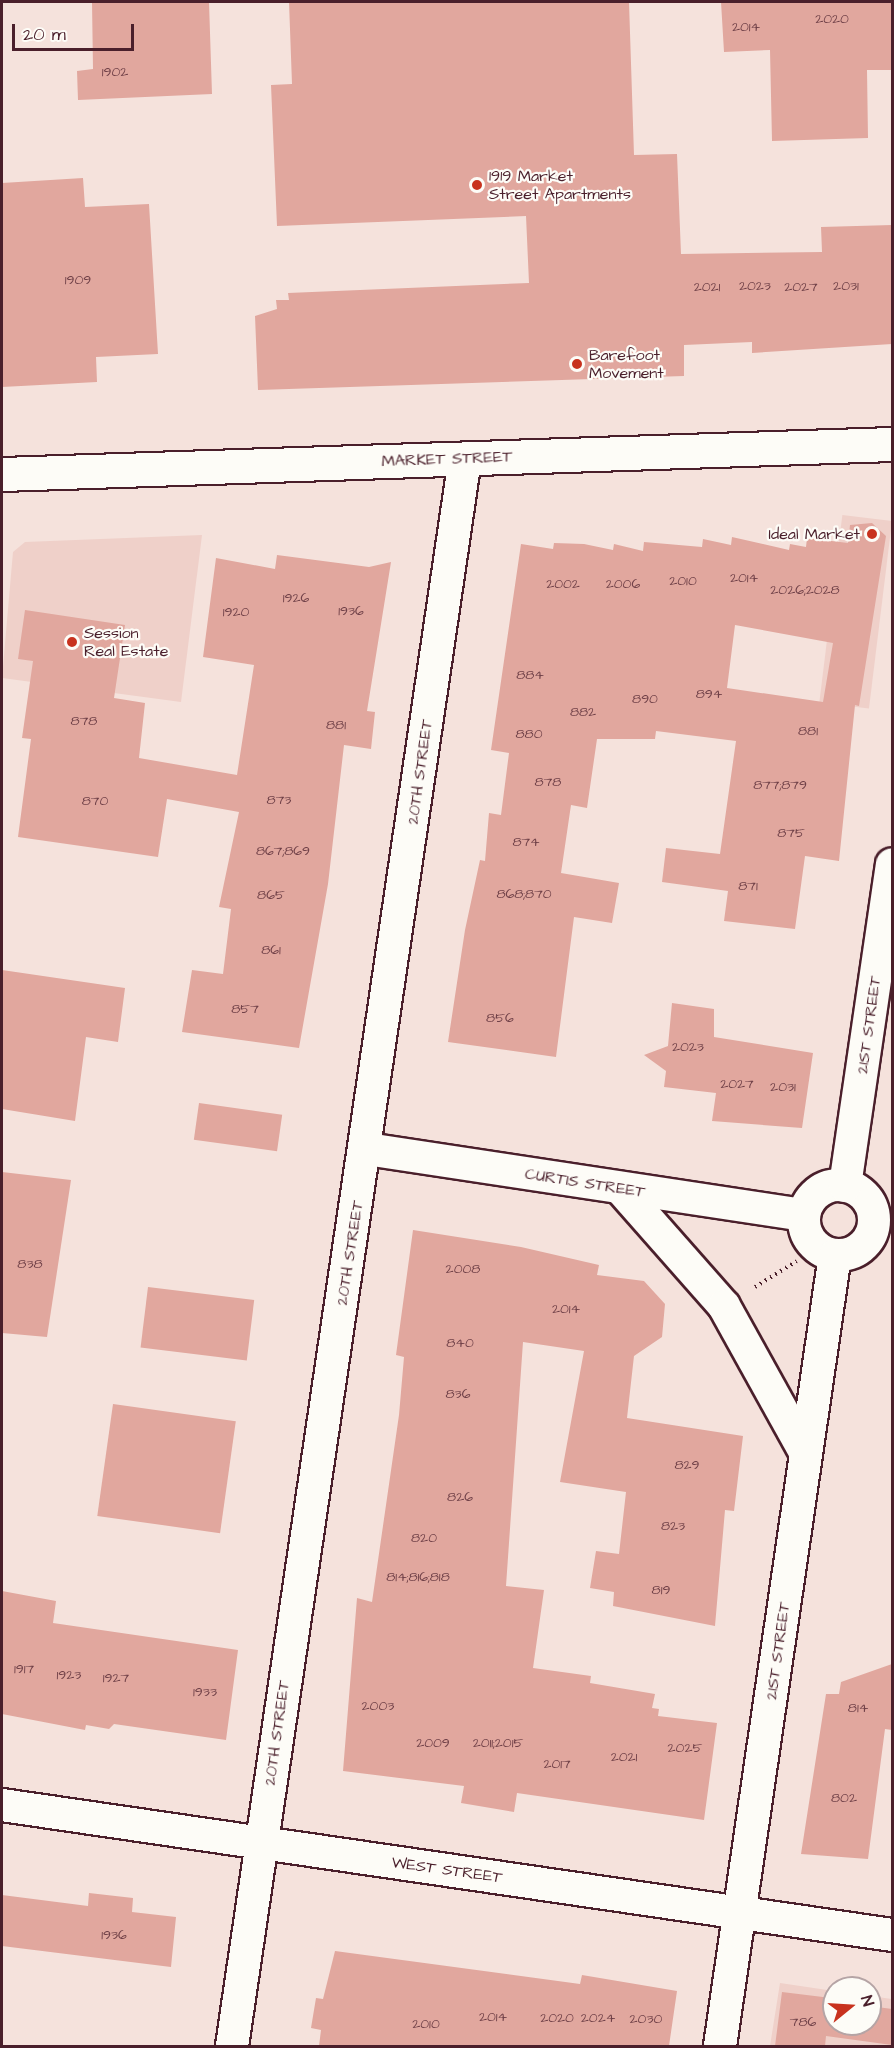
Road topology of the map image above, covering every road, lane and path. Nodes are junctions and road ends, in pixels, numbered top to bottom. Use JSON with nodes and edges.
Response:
{"nodes":[{"id":1,"x":892,"y":444,"type":"edge"},
{"id":2,"x":465,"y":459,"type":"junction"},
{"id":3,"x":2,"y":474,"type":"edge"},
{"id":4,"x":892,"y":864,"type":"edge"},
{"id":5,"x":367,"y":1149,"type":"junction"},
{"id":6,"x":845,"y":1186,"type":"junction"},
{"id":7,"x":620,"y":1188,"type":"junction"},
{"id":8,"x":804,"y":1215,"type":"junction"},
{"id":9,"x":883,"y":1226,"type":"edge"},
{"id":10,"x":825,"y":1250,"type":"junction"},
{"id":11,"x":724,"y":1306,"type":"junction"},
{"id":12,"x":805,"y":1452,"type":"junction"},
{"id":13,"x":2,"y":1805,"type":"edge"},
{"id":14,"x":261,"y":1844,"type":"junction"},
{"id":15,"x":740,"y":1912,"type":"junction"},
{"id":16,"x":892,"y":1935,"type":"edge"},
{"id":17,"x":232,"y":2046,"type":"edge"},
{"id":18,"x":720,"y":2046,"type":"edge"}],
"edges":[{"from":1,"to":2,"type":"main road","name":"MARKET STREET"},
{"from":2,"to":3,"type":"main road","name":"MARKET STREET"},
{"from":2,"to":5,"type":"street","name":"20TH STREET"},
{"from":4,"to":6,"type":"street","name":"21ST STREET"},
{"from":5,"to":7,"type":"street","name":"CURTIS STREET"},
{"from":5,"to":14,"type":"street","name":"20TH STREET"},
{"from":6,"to":8,"type":"street"},
{"from":6,"to":9,"type":"street"},
{"from":7,"to":8,"type":"street","name":"CURTIS STREET"},
{"from":7,"to":11,"type":"street"},
{"from":8,"to":10,"type":"street"},
{"from":9,"to":10,"type":"street"},
{"from":10,"to":11,"type":"path"},
{"from":10,"to":12,"type":"street","name":"21ST STREET"},
{"from":11,"to":12,"type":"street"},
{"from":12,"to":15,"type":"street","name":"21ST STREET"},
{"from":13,"to":14,"type":"street","name":"WEST STREET"},
{"from":14,"to":15,"type":"street","name":"WEST STREET"},
{"from":14,"to":17,"type":"street","name":"20TH STREET"},
{"from":15,"to":16,"type":"street","name":"WEST STREET"},
{"from":15,"to":18,"type":"street","name":"21ST STREET"}]}
